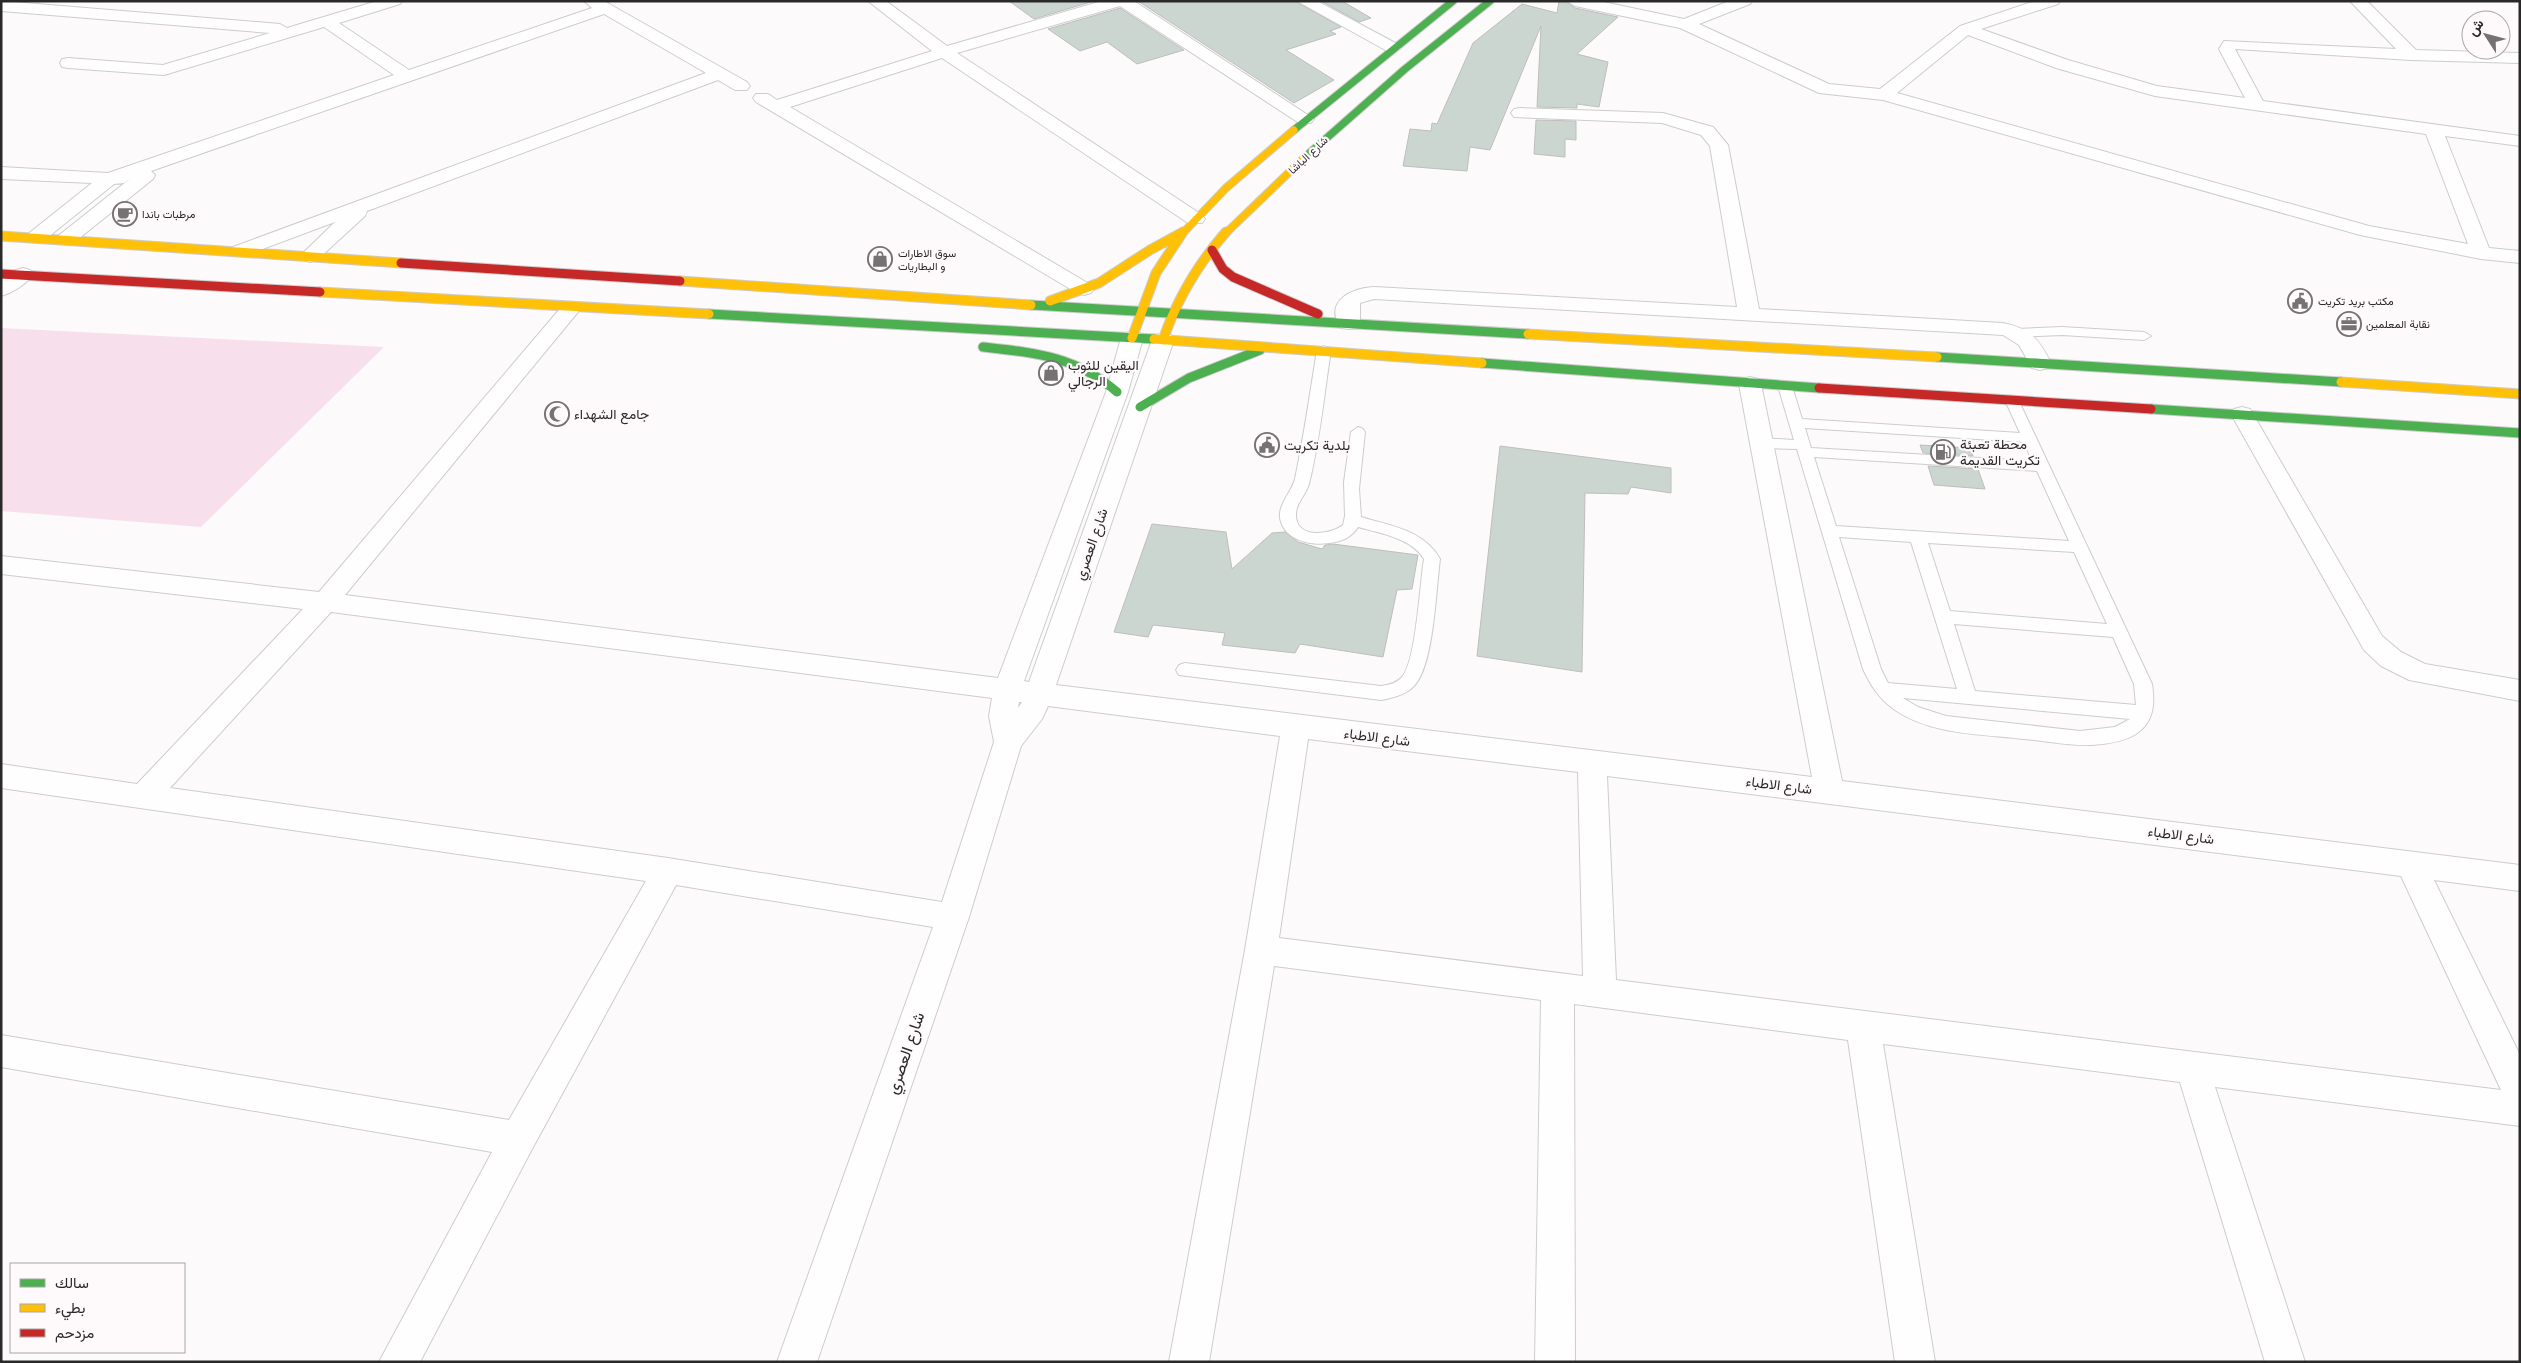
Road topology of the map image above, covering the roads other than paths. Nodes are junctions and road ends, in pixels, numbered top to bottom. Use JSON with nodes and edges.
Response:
{"nodes":[{"id":1,"x":876,"y":1,"type":"edge"},
{"id":2,"x":1121,"y":1,"type":"edge"},
{"id":3,"x":1305,"y":1,"type":"edge"},
{"id":4,"x":1453,"y":1,"type":"edge"},
{"id":5,"x":1490,"y":1,"type":"edge"},
{"id":6,"x":1575,"y":1,"type":"edge"},
{"id":7,"x":1744,"y":1,"type":"edge"},
{"id":8,"x":2358,"y":1,"type":"edge"},
{"id":9,"x":387,"y":2,"type":"edge"},
{"id":10,"x":2048,"y":2,"type":"edge"},
{"id":11,"x":598,"y":5,"type":"edge"},
{"id":12,"x":1,"y":6,"type":"edge"},
{"id":13,"x":326,"y":21,"type":"junction"},
{"id":14,"x":1685,"y":24,"type":"junction"},
{"id":15,"x":1966,"y":29,"type":"junction"},
{"id":16,"x":296,"y":30,"type":"junction"},
{"id":17,"x":1393,"y":48,"type":"junction"},
{"id":18,"x":944,"y":52,"type":"junction"},
{"id":19,"x":2411,"y":55,"type":"junction"},
{"id":20,"x":2520,"y":58,"type":"edge"},
{"id":21,"x":68,"y":64,"type":"dead end"},
{"id":22,"x":719,"y":74,"type":"junction"},
{"id":23,"x":406,"y":76,"type":"junction"},
{"id":24,"x":741,"y":86,"type":"dead end"},
{"id":25,"x":1884,"y":95,"type":"junction"},
{"id":26,"x":2257,"y":105,"type":"junction"},
{"id":27,"x":1520,"y":112,"type":"dead end"},
{"id":28,"x":1305,"y":119,"type":"junction"},
{"id":29,"x":2434,"y":130,"type":"junction"},
{"id":30,"x":2520,"y":141,"type":"edge"},
{"id":31,"x":165,"y":159,"type":"junction"},
{"id":32,"x":1,"y":173,"type":"edge"},
{"id":33,"x":109,"y":179,"type":"junction"},
{"id":34,"x":139,"y":180,"type":"junction"},
{"id":35,"x":369,"y":202,"type":"junction"},
{"id":36,"x":1190,"y":226,"type":"junction"},
{"id":37,"x":1,"y":236,"type":"edge"},
{"id":38,"x":35,"y":238,"type":"junction"},
{"id":39,"x":65,"y":240,"type":"junction"},
{"id":40,"x":1212,"y":250,"type":"junction"},
{"id":41,"x":237,"y":252,"type":"junction"},
{"id":42,"x":2481,"y":253,"type":"junction"},
{"id":43,"x":310,"y":256,"type":"junction"},
{"id":44,"x":2520,"y":257,"type":"edge"},
{"id":45,"x":1,"y":274,"type":"edge"},
{"id":46,"x":23,"y":274,"type":"junction"},
{"id":47,"x":1084,"y":289,"type":"junction"},
{"id":48,"x":1,"y":290,"type":"edge"},
{"id":49,"x":1033,"y":305,"type":"junction"},
{"id":50,"x":571,"y":308,"type":"junction"},
{"id":51,"x":1140,"y":312,"type":"junction"},
{"id":52,"x":1172,"y":314,"type":"junction"},
{"id":53,"x":1749,"y":314,"type":"junction"},
{"id":54,"x":1346,"y":323,"type":"junction"},
{"id":55,"x":912,"y":326,"type":"junction"},
{"id":56,"x":2017,"y":333,"type":"junction"},
{"id":57,"x":2144,"y":336,"type":"dead end"},
{"id":58,"x":1132,"y":338,"type":"junction"},
{"id":59,"x":944,"y":339,"type":"dead end"},
{"id":60,"x":1163,"y":340,"type":"junction"},
{"id":61,"x":974,"y":346,"type":"dead end"},
{"id":62,"x":1272,"y":347,"type":"junction"},
{"id":63,"x":1324,"y":350,"type":"junction"},
{"id":64,"x":2040,"y":364,"type":"junction"},
{"id":65,"x":1750,"y":384,"type":"junction"},
{"id":66,"x":1785,"y":386,"type":"junction"},
{"id":67,"x":1117,"y":392,"type":"junction"},
{"id":68,"x":2520,"y":394,"type":"edge"},
{"id":69,"x":2012,"y":400,"type":"junction"},
{"id":70,"x":1140,"y":406,"type":"junction"},
{"id":71,"x":2242,"y":414,"type":"junction"},
{"id":72,"x":1796,"y":423,"type":"junction"},
{"id":73,"x":1358,"y":432,"type":"dead end"},
{"id":74,"x":2520,"y":433,"type":"edge"},
{"id":75,"x":2029,"y":438,"type":"junction"},
{"id":76,"x":1762,"y":443,"type":"junction"},
{"id":77,"x":1804,"y":449,"type":"junction"},
{"id":78,"x":2042,"y":466,"type":"junction"},
{"id":79,"x":1353,"y":520,"type":"junction"},
{"id":80,"x":1830,"y":531,"type":"junction"},
{"id":81,"x":1918,"y":537,"type":"junction"},
{"id":82,"x":2080,"y":547,"type":"junction"},
{"id":83,"x":1,"y":565,"type":"edge"},
{"id":84,"x":325,"y":602,"type":"junction"},
{"id":85,"x":1943,"y":617,"type":"junction"},
{"id":86,"x":2118,"y":631,"type":"junction"},
{"id":87,"x":1185,"y":670,"type":"dead end"},
{"id":88,"x":1007,"y":690,"type":"junction"},
{"id":89,"x":1882,"y":690,"type":"junction"},
{"id":90,"x":2520,"y":691,"type":"edge"},
{"id":91,"x":1039,"y":694,"type":"junction"},
{"id":92,"x":1968,"y":697,"type":"junction"},
{"id":93,"x":2144,"y":712,"type":"junction"},
{"id":94,"x":1296,"y":727,"type":"junction"},
{"id":95,"x":1008,"y":742,"type":"junction"},
{"id":96,"x":1592,"y":762,"type":"junction"},
{"id":97,"x":1,"y":776,"type":"edge"},
{"id":98,"x":1829,"y":791,"type":"junction"},
{"id":99,"x":145,"y":795,"type":"junction"},
{"id":100,"x":2411,"y":865,"type":"junction"},
{"id":101,"x":668,"y":871,"type":"junction"},
{"id":102,"x":2520,"y":878,"type":"edge"},
{"id":103,"x":953,"y":918,"type":"junction"},
{"id":104,"x":1261,"y":950,"type":"junction"},
{"id":105,"x":1558,"y":988,"type":"junction"},
{"id":106,"x":1600,"y":993,"type":"junction"},
{"id":107,"x":1863,"y":1026,"type":"junction"},
{"id":108,"x":1,"y":1051,"type":"edge"},
{"id":109,"x":2192,"y":1068,"type":"junction"},
{"id":110,"x":2520,"y":1092,"type":"edge"},
{"id":111,"x":2520,"y":1109,"type":"edge"},
{"id":112,"x":518,"y":1139,"type":"junction"},
{"id":113,"x":399,"y":1362,"type":"edge"},
{"id":114,"x":797,"y":1362,"type":"edge"},
{"id":115,"x":1189,"y":1362,"type":"edge"},
{"id":116,"x":1555,"y":1362,"type":"edge"},
{"id":117,"x":1915,"y":1362,"type":"edge"},
{"id":118,"x":2285,"y":1362,"type":"edge"}],
"edges":[{"from":1,"to":18,"type":"street"},
{"from":2,"to":18,"type":"street"},
{"from":2,"to":28,"type":"street"},
{"from":3,"to":17,"type":"street"},
{"from":4,"to":17,"type":"main road"},
{"from":5,"to":40,"type":"main road","name":"شارع الباشا"},
{"from":6,"to":14,"type":"street"},
{"from":7,"to":14,"type":"street"},
{"from":8,"to":19,"type":"street"},
{"from":9,"to":13,"type":"street"},
{"from":10,"to":15,"type":"street"},
{"from":11,"to":22,"type":"street"},
{"from":11,"to":23,"type":"street"},
{"from":12,"to":16,"type":"street"},
{"from":13,"to":16,"type":"street"},
{"from":13,"to":23,"type":"street"},
{"from":14,"to":25,"type":"street"},
{"from":15,"to":25,"type":"street"},
{"from":15,"to":26,"type":"street"},
{"from":16,"to":21,"type":"street"},
{"from":17,"to":28,"type":"main road"},
{"from":18,"to":36,"type":"street"},
{"from":18,"to":47,"type":"street"},
{"from":19,"to":20,"type":"street"},
{"from":19,"to":26,"type":"street"},
{"from":22,"to":24,"type":"street"},
{"from":22,"to":35,"type":"street"},
{"from":23,"to":31,"type":"street"},
{"from":25,"to":42,"type":"street"},
{"from":26,"to":29,"type":"street"},
{"from":27,"to":53,"type":"street"},
{"from":28,"to":36,"type":"main road"},
{"from":29,"to":30,"type":"street"},
{"from":29,"to":42,"type":"street"},
{"from":31,"to":33,"type":"street"},
{"from":31,"to":34,"type":"street"},
{"from":32,"to":33,"type":"street"},
{"from":33,"to":34,"type":"street"},
{"from":33,"to":38,"type":"street"},
{"from":34,"to":39,"type":"street"},
{"from":35,"to":41,"type":"street"},
{"from":35,"to":43,"type":"street"},
{"from":36,"to":47,"type":"main road"},
{"from":36,"to":51,"type":"main road"},
{"from":37,"to":38,"type":"main road"},
{"from":38,"to":39,"type":"main road"},
{"from":39,"to":41,"type":"main road"},
{"from":40,"to":52,"type":"main road","name":"شارع الباشا"},
{"from":40,"to":54,"type":"main road"},
{"from":41,"to":43,"type":"main road"},
{"from":42,"to":44,"type":"street"},
{"from":43,"to":49,"type":"main road"},
{"from":45,"to":46,"type":"main road"},
{"from":46,"to":48,"type":"street"},
{"from":46,"to":50,"type":"main road"},
{"from":47,"to":49,"type":"main road"},
{"from":49,"to":51,"type":"main road"},
{"from":50,"to":55,"type":"main road"},
{"from":50,"to":84,"type":"street"},
{"from":51,"to":52,"type":"main road"},
{"from":51,"to":58,"type":"main road"},
{"from":52,"to":54,"type":"main road"},
{"from":52,"to":60,"type":"main road","name":"شارع الباشا"},
{"from":53,"to":54,"type":"street"},
{"from":53,"to":56,"type":"street"},
{"from":54,"to":64,"type":"main road"},
{"from":55,"to":58,"type":"main road"},
{"from":55,"to":59,"type":"main road"},
{"from":56,"to":57,"type":"lane"},
{"from":56,"to":64,"type":"street"},
{"from":58,"to":60,"type":"main road"},
{"from":58,"to":67,"type":"street","name":"شارع العصري"},
{"from":60,"to":62,"type":"main road"},
{"from":60,"to":70,"type":"street","name":"شارع العصري"},
{"from":61,"to":67,"type":"main road"},
{"from":62,"to":63,"type":"main road"},
{"from":62,"to":70,"type":"main road"},
{"from":63,"to":65,"type":"main road"},
{"from":63,"to":79,"type":"lane"},
{"from":64,"to":68,"type":"main road"},
{"from":65,"to":66,"type":"main road"},
{"from":65,"to":76,"type":"street"},
{"from":66,"to":69,"type":"main road"},
{"from":66,"to":72,"type":"lane"},
{"from":67,"to":88,"type":"street","name":"شارع العصري"},
{"from":69,"to":71,"type":"main road"},
{"from":69,"to":75,"type":"lane"},
{"from":70,"to":91,"type":"street","name":"شارع العصري"},
{"from":71,"to":74,"type":"main road"},
{"from":71,"to":90,"type":"street"},
{"from":72,"to":75,"type":"lane"},
{"from":72,"to":77,"type":"lane"},
{"from":73,"to":79,"type":"lane"},
{"from":75,"to":78,"type":"lane"},
{"from":76,"to":77,"type":"lane"},
{"from":76,"to":98,"type":"street"},
{"from":77,"to":78,"type":"lane"},
{"from":77,"to":80,"type":"lane"},
{"from":78,"to":82,"type":"lane"},
{"from":79,"to":87,"type":"lane"},
{"from":80,"to":81,"type":"lane"},
{"from":80,"to":89,"type":"lane"},
{"from":81,"to":82,"type":"lane"},
{"from":81,"to":85,"type":"lane"},
{"from":82,"to":86,"type":"lane"},
{"from":83,"to":84,"type":"street","name":"شارع الاطباء"},
{"from":84,"to":88,"type":"street","name":"شارع الاطباء"},
{"from":84,"to":99,"type":"street"},
{"from":85,"to":86,"type":"lane"},
{"from":85,"to":92,"type":"lane"},
{"from":86,"to":93,"type":"lane"},
{"from":88,"to":91,"type":"street","name":"شارع الاطباء"},
{"from":88,"to":95,"type":"street","name":"شارع العصري"},
{"from":89,"to":92,"type":"lane"},
{"from":89,"to":93,"type":"lane"},
{"from":91,"to":94,"type":"street","name":"شارع الاطباء"},
{"from":91,"to":95,"type":"street","name":"شارع العصري"},
{"from":92,"to":93,"type":"lane"},
{"from":94,"to":96,"type":"street","name":"شارع الاطباء"},
{"from":94,"to":104,"type":"street"},
{"from":95,"to":103,"type":"street","name":"شارع العصري"},
{"from":96,"to":98,"type":"street","name":"شارع الاطباء"},
{"from":96,"to":106,"type":"street"},
{"from":97,"to":99,"type":"street"},
{"from":98,"to":100,"type":"street","name":"شارع الاطباء"},
{"from":99,"to":101,"type":"street"},
{"from":100,"to":102,"type":"street","name":"شارع الاطباء"},
{"from":100,"to":110,"type":"street"},
{"from":101,"to":103,"type":"street"},
{"from":101,"to":112,"type":"street"},
{"from":103,"to":114,"type":"street","name":"شارع العصري"},
{"from":104,"to":105,"type":"street"},
{"from":104,"to":115,"type":"street"},
{"from":105,"to":106,"type":"street"},
{"from":105,"to":116,"type":"street"},
{"from":106,"to":107,"type":"street"},
{"from":107,"to":109,"type":"street"},
{"from":107,"to":117,"type":"street"},
{"from":108,"to":112,"type":"street"},
{"from":109,"to":111,"type":"street"},
{"from":109,"to":118,"type":"street"},
{"from":112,"to":113,"type":"street"}]}
